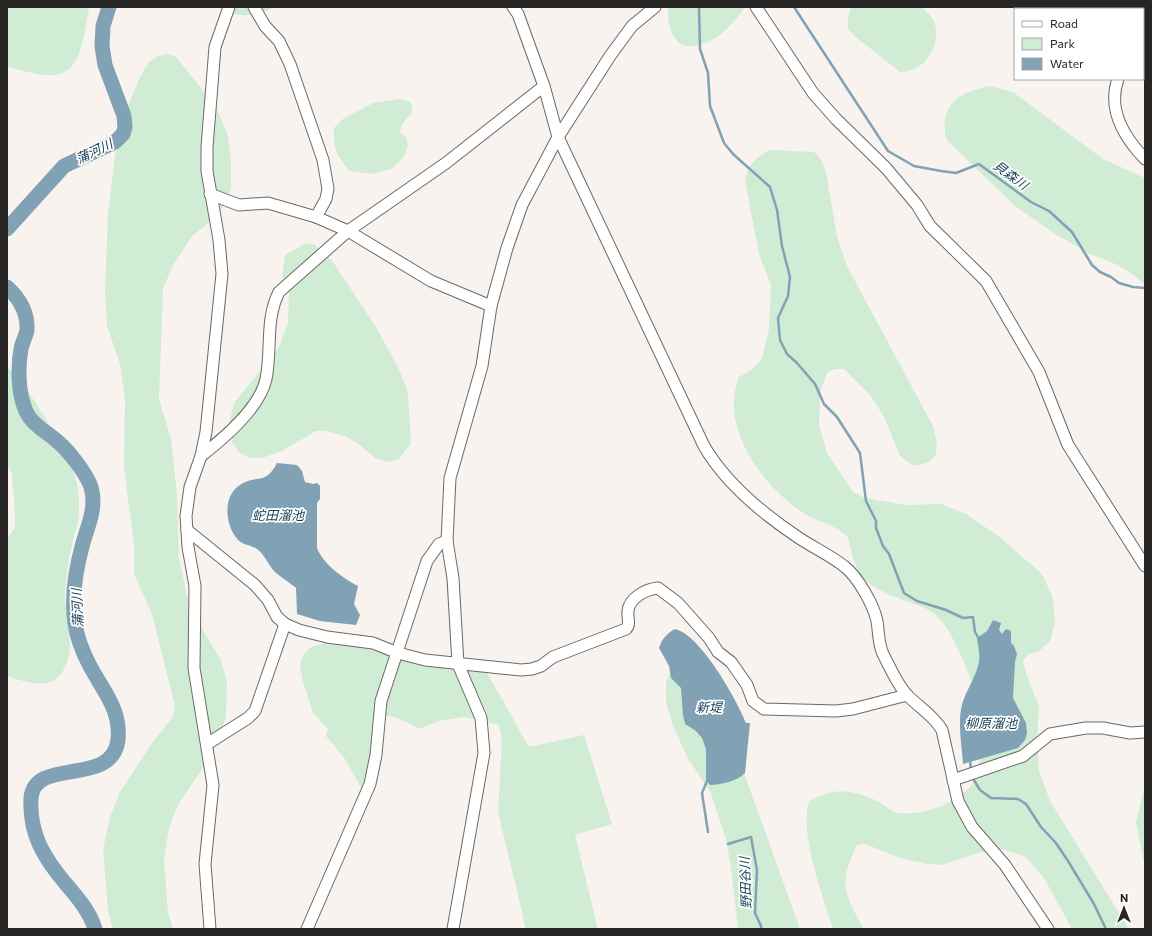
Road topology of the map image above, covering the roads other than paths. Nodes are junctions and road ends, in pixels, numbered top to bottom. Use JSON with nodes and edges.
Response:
{"nodes":[{"id":1,"x":228,"y":7,"type":"edge"},
{"id":2,"x":254,"y":7,"type":"edge"},
{"id":3,"x":513,"y":7,"type":"edge"},
{"id":4,"x":655,"y":7,"type":"edge"},
{"id":5,"x":756,"y":7,"type":"edge"},
{"id":6,"x":1118,"y":80,"type":"edge"},
{"id":7,"x":544,"y":86,"type":"junction"},
{"id":8,"x":558,"y":136,"type":"junction"},
{"id":9,"x":1145,"y":159,"type":"edge"},
{"id":10,"x":210,"y":194,"type":"junction"},
{"id":11,"x":316,"y":217,"type":"junction"},
{"id":12,"x":348,"y":231,"type":"junction"},
{"id":13,"x":491,"y":306,"type":"junction"},
{"id":14,"x":201,"y":456,"type":"junction"},
{"id":15,"x":187,"y":530,"type":"junction"},
{"id":16,"x":447,"y":541,"type":"junction"},
{"id":17,"x":1145,"y":566,"type":"edge"},
{"id":18,"x":285,"y":624,"type":"junction"},
{"id":19,"x":398,"y":653,"type":"junction"},
{"id":20,"x":458,"y":664,"type":"junction"},
{"id":21,"x":907,"y":695,"type":"junction"},
{"id":22,"x":1145,"y":732,"type":"edge"},
{"id":23,"x":207,"y":744,"type":"junction"},
{"id":24,"x":953,"y":780,"type":"junction"},
{"id":25,"x":210,"y":929,"type":"edge"},
{"id":26,"x":307,"y":929,"type":"edge"},
{"id":27,"x":453,"y":929,"type":"edge"},
{"id":28,"x":1048,"y":929,"type":"edge"}],
"edges":[{"from":1,"to":10,"type":"street"},
{"from":2,"to":11,"type":"street"},
{"from":3,"to":7,"type":"street"},
{"from":4,"to":8,"type":"street"},
{"from":5,"to":17,"type":"street"},
{"from":6,"to":9,"type":"street"},
{"from":7,"to":8,"type":"street"},
{"from":7,"to":12,"type":"street"},
{"from":8,"to":13,"type":"street"},
{"from":8,"to":21,"type":"street"},
{"from":10,"to":11,"type":"street"},
{"from":10,"to":14,"type":"street"},
{"from":11,"to":12,"type":"street"},
{"from":12,"to":13,"type":"street"},
{"from":12,"to":14,"type":"street"},
{"from":13,"to":16,"type":"street"},
{"from":14,"to":15,"type":"street"},
{"from":15,"to":18,"type":"street"},
{"from":15,"to":23,"type":"street"},
{"from":16,"to":19,"type":"street"},
{"from":16,"to":20,"type":"street"},
{"from":18,"to":19,"type":"street"},
{"from":18,"to":23,"type":"street"},
{"from":19,"to":20,"type":"street"},
{"from":19,"to":26,"type":"street"},
{"from":20,"to":21,"type":"street"},
{"from":20,"to":27,"type":"street"},
{"from":21,"to":24,"type":"street"},
{"from":22,"to":24,"type":"street"},
{"from":23,"to":25,"type":"street"},
{"from":24,"to":28,"type":"street"}]}
